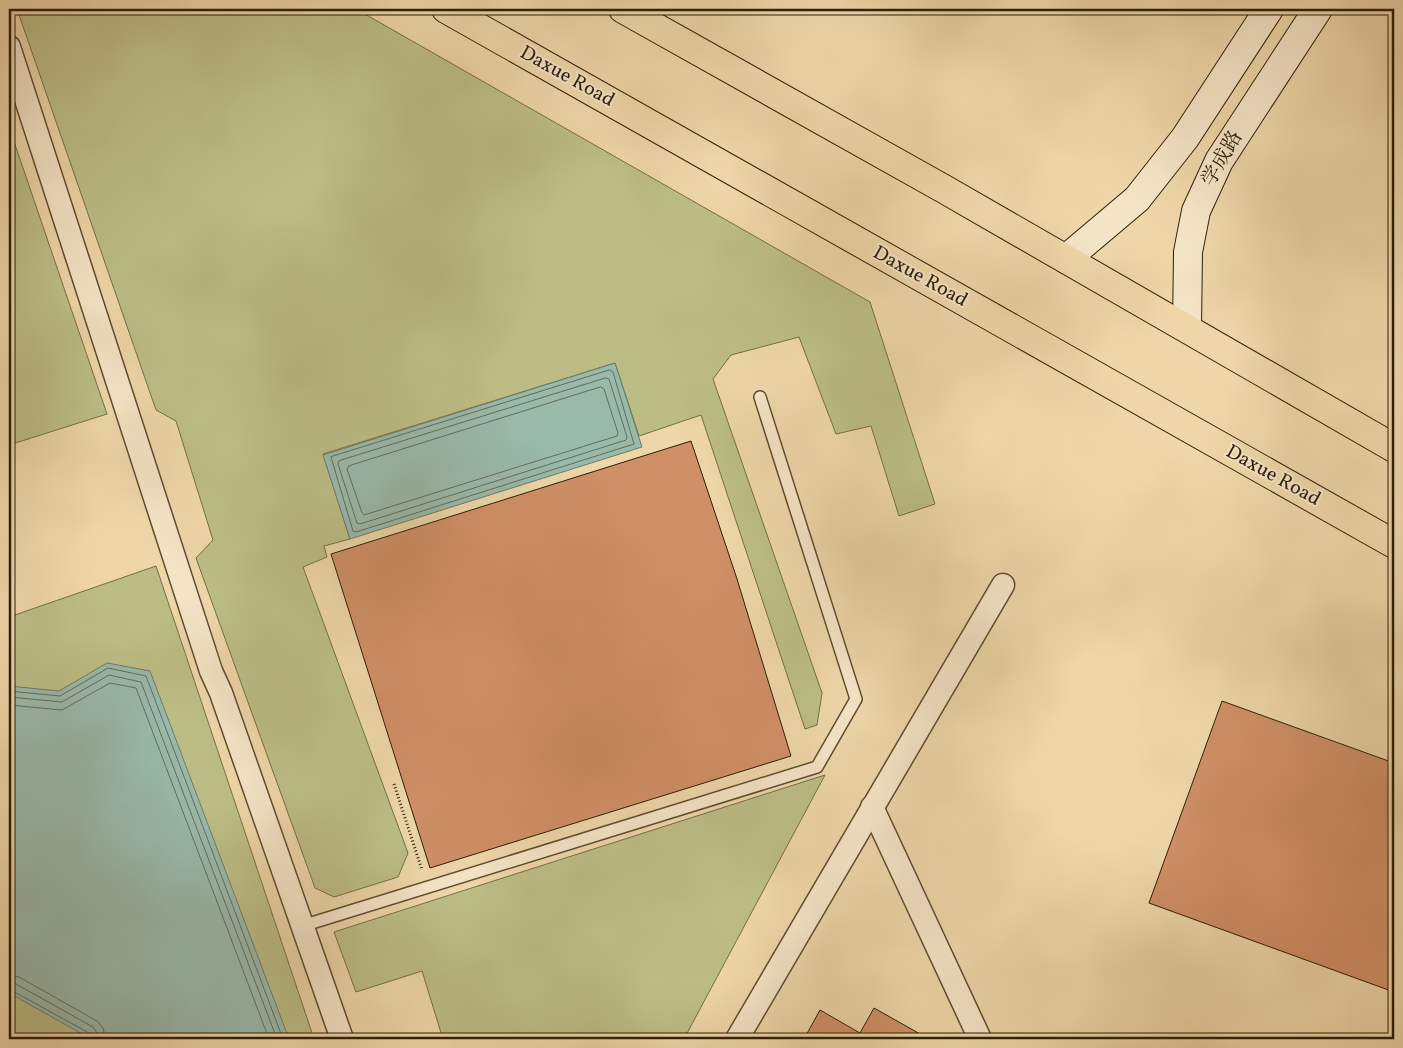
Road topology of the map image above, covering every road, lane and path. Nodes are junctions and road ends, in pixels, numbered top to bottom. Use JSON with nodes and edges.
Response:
{"nodes":[{"id":1,"x":446,"y":9,"type":"edge"},
{"id":2,"x":623,"y":9,"type":"edge"},
{"id":3,"x":1269,"y":9,"type":"edge"},
{"id":4,"x":1318,"y":9,"type":"edge"},
{"id":5,"x":9,"y":47,"type":"edge"},
{"id":6,"x":1066,"y":259,"type":"junction"},
{"id":7,"x":1186,"y":328,"type":"junction"},
{"id":8,"x":760,"y":397,"type":"dead end"},
{"id":9,"x":1394,"y":448,"type":"edge"},
{"id":10,"x":1394,"y":544,"type":"edge"},
{"id":11,"x":1003,"y":585,"type":"dead end"},
{"id":12,"x":394,"y":784,"type":"dead end"},
{"id":13,"x":872,"y":807,"type":"junction"},
{"id":14,"x":427,"y":888,"type":"junction"},
{"id":15,"x":302,"y":926,"type":"junction"},
{"id":16,"x":342,"y":1039,"type":"edge"},
{"id":17,"x":737,"y":1039,"type":"edge"},
{"id":18,"x":980,"y":1039,"type":"edge"}],
"edges":[{"from":1,"to":10,"type":"highway","name":"Daxue Road"},
{"from":2,"to":6,"type":"highway"},
{"from":3,"to":6,"type":"main road","name":"学成路"},
{"from":4,"to":7,"type":"main road","name":"学成路"},
{"from":5,"to":15,"type":"street"},
{"from":6,"to":7,"type":"highway"},
{"from":7,"to":9,"type":"highway"},
{"from":8,"to":14,"type":"lane"},
{"from":11,"to":13,"type":"street"},
{"from":12,"to":14,"type":"path"},
{"from":13,"to":17,"type":"street"},
{"from":13,"to":18,"type":"street"},
{"from":14,"to":15,"type":"lane"},
{"from":15,"to":16,"type":"street"}]}
